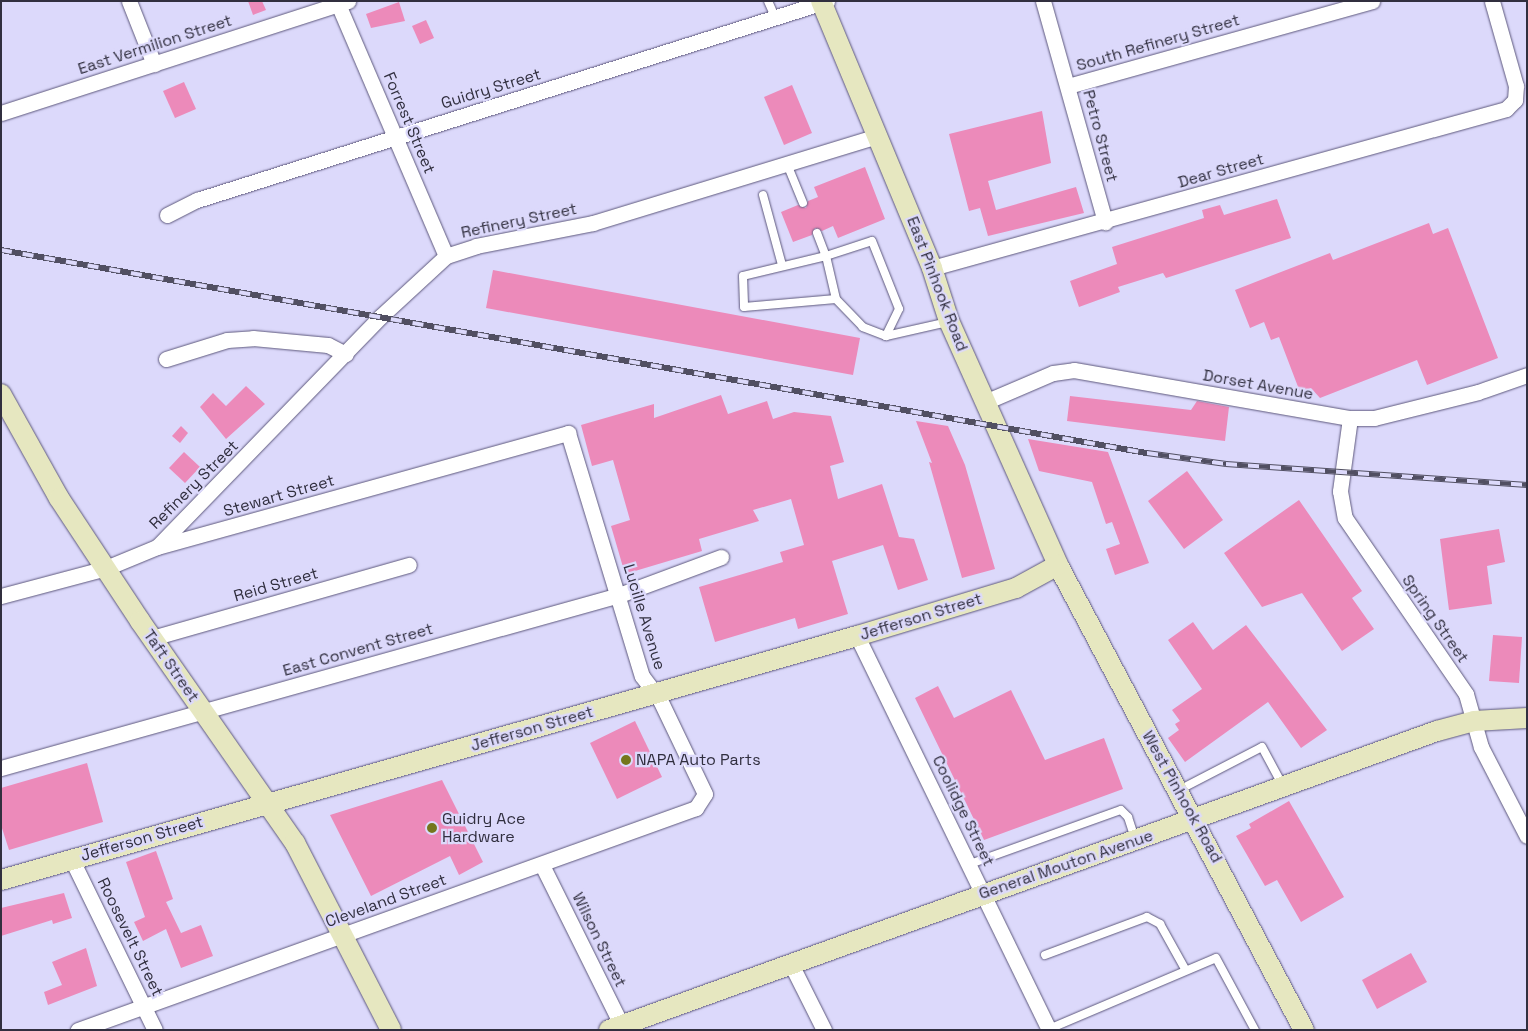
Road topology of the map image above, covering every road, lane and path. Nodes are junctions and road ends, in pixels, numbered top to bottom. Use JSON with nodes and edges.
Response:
{"nodes":[{"id":1,"x":129,"y":1,"type":"edge"},
{"id":2,"x":768,"y":1,"type":"edge"},
{"id":3,"x":1043,"y":1,"type":"edge"},
{"id":4,"x":1372,"y":1,"type":"edge"},
{"id":5,"x":1492,"y":1,"type":"edge"},
{"id":6,"x":823,"y":2,"type":"edge"},
{"id":7,"x":343,"y":3,"type":"edge"},
{"id":8,"x":775,"y":17,"type":"junction"},
{"id":9,"x":154,"y":64,"type":"junction"},
{"id":10,"x":1068,"y":86,"type":"junction"},
{"id":11,"x":1,"y":113,"type":"edge"},
{"id":12,"x":396,"y":136,"type":"junction"},
{"id":13,"x":878,"y":136,"type":"junction"},
{"id":14,"x":787,"y":164,"type":"junction"},
{"id":15,"x":763,"y":195,"type":"dead end"},
{"id":16,"x":803,"y":203,"type":"dead end"},
{"id":17,"x":167,"y":215,"type":"dead end"},
{"id":18,"x":1105,"y":222,"type":"junction"},
{"id":19,"x":817,"y":233,"type":"dead end"},
{"id":20,"x":446,"y":256,"type":"junction"},
{"id":21,"x":826,"y":256,"type":"junction"},
{"id":22,"x":782,"y":265,"type":"junction"},
{"id":23,"x":932,"y":268,"type":"junction"},
{"id":24,"x":836,"y":300,"type":"junction"},
{"id":25,"x":949,"y":321,"type":"junction"},
{"id":26,"x":886,"y":336,"type":"junction"},
{"id":27,"x":346,"y":354,"type":"junction"},
{"id":28,"x":166,"y":359,"type":"dead end"},
{"id":29,"x":1527,"y":375,"type":"edge"},
{"id":30,"x":4,"y":402,"type":"edge"},
{"id":31,"x":985,"y":402,"type":"junction"},
{"id":32,"x":1350,"y":418,"type":"junction"},
{"id":33,"x":568,"y":433,"type":"joint"},
{"id":34,"x":157,"y":547,"type":"junction"},
{"id":35,"x":721,"y":557,"type":"dead end"},
{"id":36,"x":409,"y":565,"type":"dead end"},
{"id":37,"x":1058,"y":565,"type":"junction"},
{"id":38,"x":106,"y":568,"type":"junction"},
{"id":39,"x":619,"y":595,"type":"junction"},
{"id":40,"x":1,"y":596,"type":"edge"},
{"id":41,"x":857,"y":636,"type":"junction"},
{"id":42,"x":152,"y":638,"type":"junction"},
{"id":43,"x":656,"y":694,"type":"junction"},
{"id":44,"x":203,"y":711,"type":"junction"},
{"id":45,"x":1527,"y":718,"type":"edge"},
{"id":46,"x":1474,"y":721,"type":"junction"},
{"id":47,"x":1,"y":768,"type":"edge"},
{"id":48,"x":1284,"y":788,"type":"junction"},
{"id":49,"x":1179,"y":790,"type":"junction"},
{"id":50,"x":704,"y":802,"type":"joint"},
{"id":51,"x":267,"y":803,"type":"junction"},
{"id":52,"x":1196,"y":820,"type":"junction"},
{"id":53,"x":1527,"y":836,"type":"edge"},
{"id":54,"x":1136,"y":840,"type":"junction"},
{"id":55,"x":72,"y":860,"type":"junction"},
{"id":56,"x":970,"y":864,"type":"junction"},
{"id":57,"x":542,"y":865,"type":"junction"},
{"id":58,"x":1,"y":880,"type":"edge"},
{"id":59,"x":984,"y":894,"type":"junction"},
{"id":60,"x":346,"y":934,"type":"junction"},
{"id":61,"x":1045,"y":955,"type":"dead end"},
{"id":62,"x":791,"y":964,"type":"junction"},
{"id":63,"x":1186,"y":969,"type":"junction"},
{"id":64,"x":144,"y":1006,"type":"junction"},
{"id":65,"x":618,"y":1028,"type":"edge"},
{"id":66,"x":1049,"y":1029,"type":"edge"},
{"id":67,"x":78,"y":1030,"type":"edge"},
{"id":68,"x":156,"y":1030,"type":"edge"},
{"id":69,"x":391,"y":1030,"type":"edge"},
{"id":70,"x":824,"y":1030,"type":"edge"},
{"id":71,"x":1255,"y":1030,"type":"edge"},
{"id":72,"x":1304,"y":1030,"type":"edge"}],
"edges":[{"from":1,"to":9,"type":"street"},
{"from":2,"to":8,"type":"lane"},
{"from":3,"to":10,"type":"street","name":"Petro Street"},
{"from":4,"to":10,"type":"street","name":"South Refinery Street"},
{"from":5,"to":18,"type":"street","name":"Dear Street"},
{"from":6,"to":8,"type":"street","name":"Guidry Street"},
{"from":6,"to":13,"type":"street","name":"East Pinhook Road"},
{"from":7,"to":9,"type":"street","name":"East Vermilion Street"},
{"from":7,"to":12,"type":"street","name":"Forrest Street"},
{"from":8,"to":12,"type":"street","name":"Guidry Street"},
{"from":9,"to":11,"type":"street","name":"East Vermilion Street"},
{"from":10,"to":18,"type":"street","name":"Petro Street"},
{"from":12,"to":17,"type":"street","name":"Guidry Street"},
{"from":12,"to":20,"type":"street","name":"Forrest Street"},
{"from":13,"to":14,"type":"street","name":"Refinery Street"},
{"from":13,"to":23,"type":"street","name":"East Pinhook Road"},
{"from":14,"to":16,"type":"lane"},
{"from":14,"to":20,"type":"street","name":"Refinery Street"},
{"from":15,"to":22,"type":"lane"},
{"from":18,"to":23,"type":"street","name":"Dear Street"},
{"from":19,"to":21,"type":"lane"},
{"from":20,"to":27,"type":"street","name":"Refinery Street"},
{"from":21,"to":22,"type":"lane"},
{"from":21,"to":24,"type":"lane"},
{"from":21,"to":26,"type":"lane"},
{"from":22,"to":24,"type":"lane"},
{"from":23,"to":25,"type":"street","name":"East Pinhook Road"},
{"from":24,"to":26,"type":"lane"},
{"from":25,"to":26,"type":"lane"},
{"from":25,"to":31,"type":"street","name":"East Pinhook Road"},
{"from":27,"to":28,"type":"street"},
{"from":27,"to":34,"type":"street","name":"Refinery Street"},
{"from":29,"to":32,"type":"street","name":"Dorset Avenue"},
{"from":30,"to":38,"type":"street","name":"Taft Street"},
{"from":31,"to":32,"type":"street","name":"Dorset Avenue"},
{"from":31,"to":37,"type":"street","name":"East Pinhook Road"},
{"from":32,"to":46,"type":"street","name":"Spring Street"},
{"from":33,"to":34,"type":"street","name":"Stewart Street"},
{"from":33,"to":39,"type":"street","name":"Lucille Avenue"},
{"from":34,"to":38,"type":"street","name":"Stewart Street"},
{"from":35,"to":39,"type":"street","name":"East Convent Street"},
{"from":36,"to":42,"type":"street","name":"Reid Street"},
{"from":37,"to":41,"type":"street","name":"Jefferson Street"},
{"from":37,"to":49,"type":"street","name":"West Pinhook Road"},
{"from":38,"to":40,"type":"street","name":"Stewart Street"},
{"from":38,"to":42,"type":"street","name":"Taft Street"},
{"from":39,"to":43,"type":"street","name":"Lucille Avenue"},
{"from":39,"to":44,"type":"street","name":"East Convent Street"},
{"from":41,"to":43,"type":"street","name":"Jefferson Street"},
{"from":41,"to":56,"type":"street","name":"Coolidge Street"},
{"from":42,"to":44,"type":"street","name":"Taft Street"},
{"from":43,"to":50,"type":"street","name":"Lucille Avenue"},
{"from":43,"to":51,"type":"street","name":"Jefferson Street"},
{"from":44,"to":47,"type":"street","name":"East Convent Street"},
{"from":44,"to":51,"type":"street","name":"Taft Street"},
{"from":45,"to":46,"type":"street","name":"General Mouton Avenue"},
{"from":46,"to":48,"type":"street","name":"General Mouton Avenue"},
{"from":46,"to":53,"type":"street","name":"Spring Street"},
{"from":48,"to":49,"type":"lane"},
{"from":48,"to":52,"type":"street","name":"General Mouton Avenue"},
{"from":49,"to":52,"type":"street","name":"West Pinhook Road"},
{"from":50,"to":57,"type":"street","name":"Cleveland Street"},
{"from":51,"to":55,"type":"street","name":"Jefferson Street"},
{"from":51,"to":60,"type":"street","name":"Taft Street"},
{"from":52,"to":54,"type":"street","name":"General Mouton Avenue"},
{"from":52,"to":72,"type":"street","name":"West Pinhook Road"},
{"from":54,"to":56,"type":"lane"},
{"from":54,"to":59,"type":"street","name":"General Mouton Avenue"},
{"from":55,"to":58,"type":"street","name":"Jefferson Street"},
{"from":55,"to":64,"type":"street","name":"Roosevelt Street"},
{"from":56,"to":59,"type":"street","name":"Coolidge Street"},
{"from":57,"to":60,"type":"street","name":"Cleveland Street"},
{"from":57,"to":65,"type":"street","name":"Wilson Street"},
{"from":59,"to":62,"type":"street","name":"General Mouton Avenue"},
{"from":59,"to":66,"type":"street","name":"Coolidge Street"},
{"from":60,"to":64,"type":"street","name":"Cleveland Street"},
{"from":60,"to":69,"type":"street","name":"Taft Street"},
{"from":61,"to":63,"type":"lane"},
{"from":62,"to":65,"type":"street","name":"General Mouton Avenue"},
{"from":62,"to":70,"type":"street"},
{"from":63,"to":66,"type":"lane"},
{"from":63,"to":71,"type":"lane"},
{"from":64,"to":67,"type":"street","name":"Cleveland Street"},
{"from":64,"to":68,"type":"street","name":"Roosevelt Street"}]}
